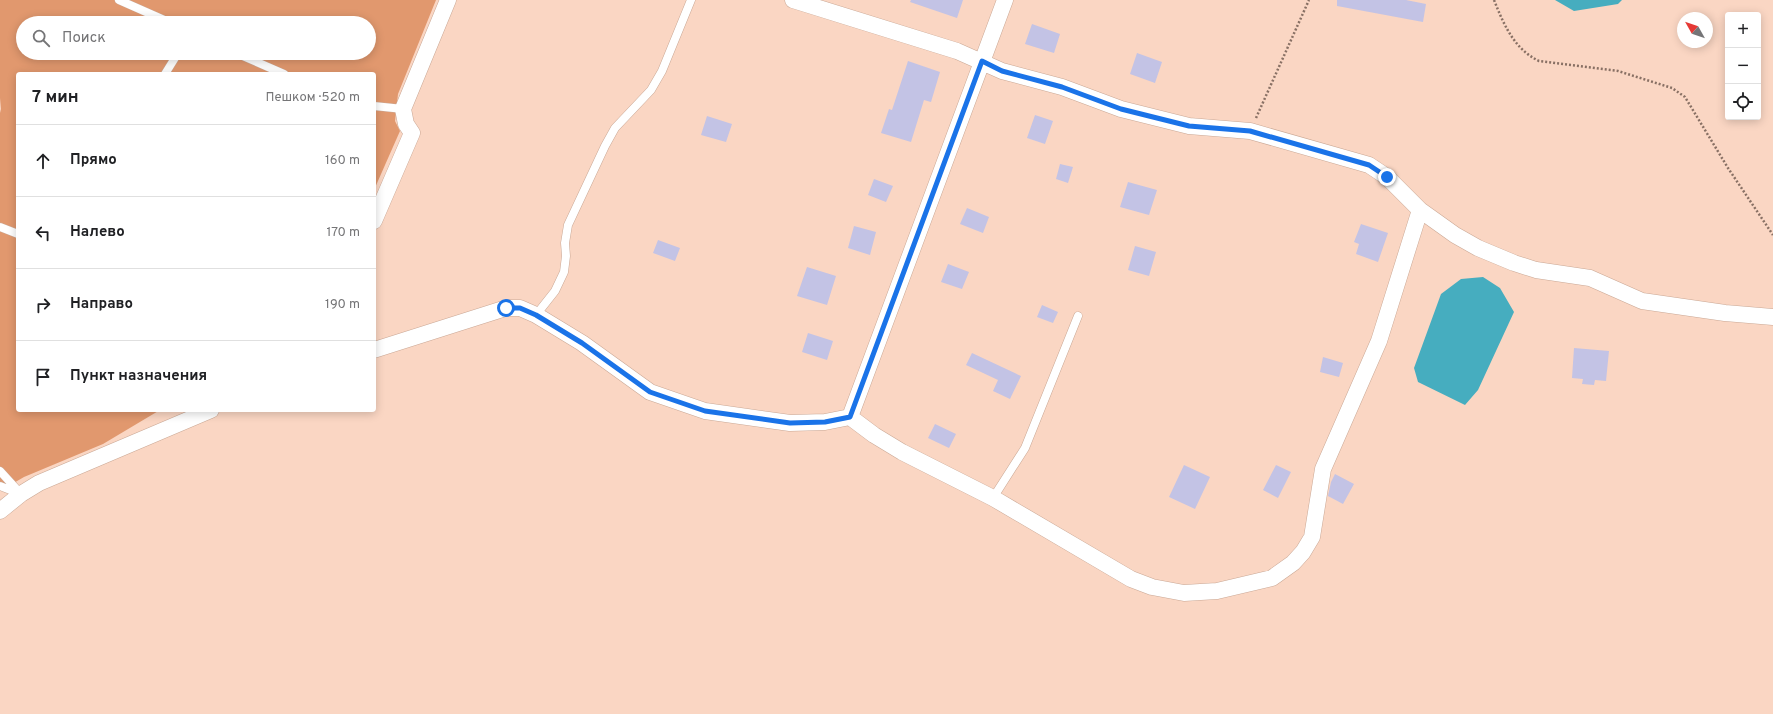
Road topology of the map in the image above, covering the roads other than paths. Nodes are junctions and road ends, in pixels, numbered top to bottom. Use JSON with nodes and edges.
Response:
{"nodes":[{"id":1,"x":119,"y":0,"type":"edge"},
{"id":2,"x":446,"y":0,"type":"edge"},
{"id":3,"x":691,"y":0,"type":"edge"},
{"id":4,"x":794,"y":0,"type":"edge"},
{"id":5,"x":1005,"y":0,"type":"edge"},
{"id":6,"x":154,"y":16,"type":"edge"},
{"id":7,"x":173,"y":60,"type":"edge"},
{"id":8,"x":252,"y":60,"type":"edge"},
{"id":9,"x":982,"y":61,"type":"junction"},
{"id":10,"x":165,"y":72,"type":"edge"},
{"id":11,"x":279,"y":72,"type":"edge"},
{"id":12,"x":376,"y":106,"type":"edge"},
{"id":13,"x":403,"y":110,"type":"junction"},
{"id":14,"x":1420,"y":210,"type":"junction"},
{"id":15,"x":376,"y":216,"type":"edge"},
{"id":16,"x":0,"y":227,"type":"edge"},
{"id":17,"x":16,"y":233,"type":"edge"},
{"id":18,"x":536,"y":315,"type":"junction"},
{"id":19,"x":1078,"y":316,"type":"dead end"},
{"id":20,"x":1773,"y":317,"type":"edge"},
{"id":21,"x":376,"y":349,"type":"edge"},
{"id":22,"x":206,"y":412,"type":"edge"},
{"id":23,"x":850,"y":417,"type":"junction"},
{"id":24,"x":0,"y":471,"type":"edge"},
{"id":25,"x":0,"y":486,"type":"edge"},
{"id":26,"x":21,"y":494,"type":"junction"},
{"id":27,"x":993,"y":498,"type":"junction"},
{"id":28,"x":0,"y":511,"type":"edge"}],
"edges":[{"from":1,"to":6,"type":"lane"},
{"from":2,"to":13,"type":"street"},
{"from":3,"to":18,"type":"lane"},
{"from":4,"to":9,"type":"street"},
{"from":5,"to":9,"type":"street"},
{"from":7,"to":10,"type":"lane"},
{"from":8,"to":11,"type":"lane"},
{"from":9,"to":14,"type":"street"},
{"from":9,"to":23,"type":"street"},
{"from":12,"to":13,"type":"lane"},
{"from":13,"to":15,"type":"street"},
{"from":14,"to":20,"type":"street"},
{"from":14,"to":27,"type":"street"},
{"from":16,"to":17,"type":"lane"},
{"from":18,"to":21,"type":"street"},
{"from":18,"to":23,"type":"street"},
{"from":19,"to":27,"type":"lane"},
{"from":22,"to":26,"type":"street"},
{"from":23,"to":27,"type":"street"},
{"from":24,"to":26,"type":"lane"},
{"from":25,"to":26,"type":"lane"},
{"from":26,"to":28,"type":"street"}]}
